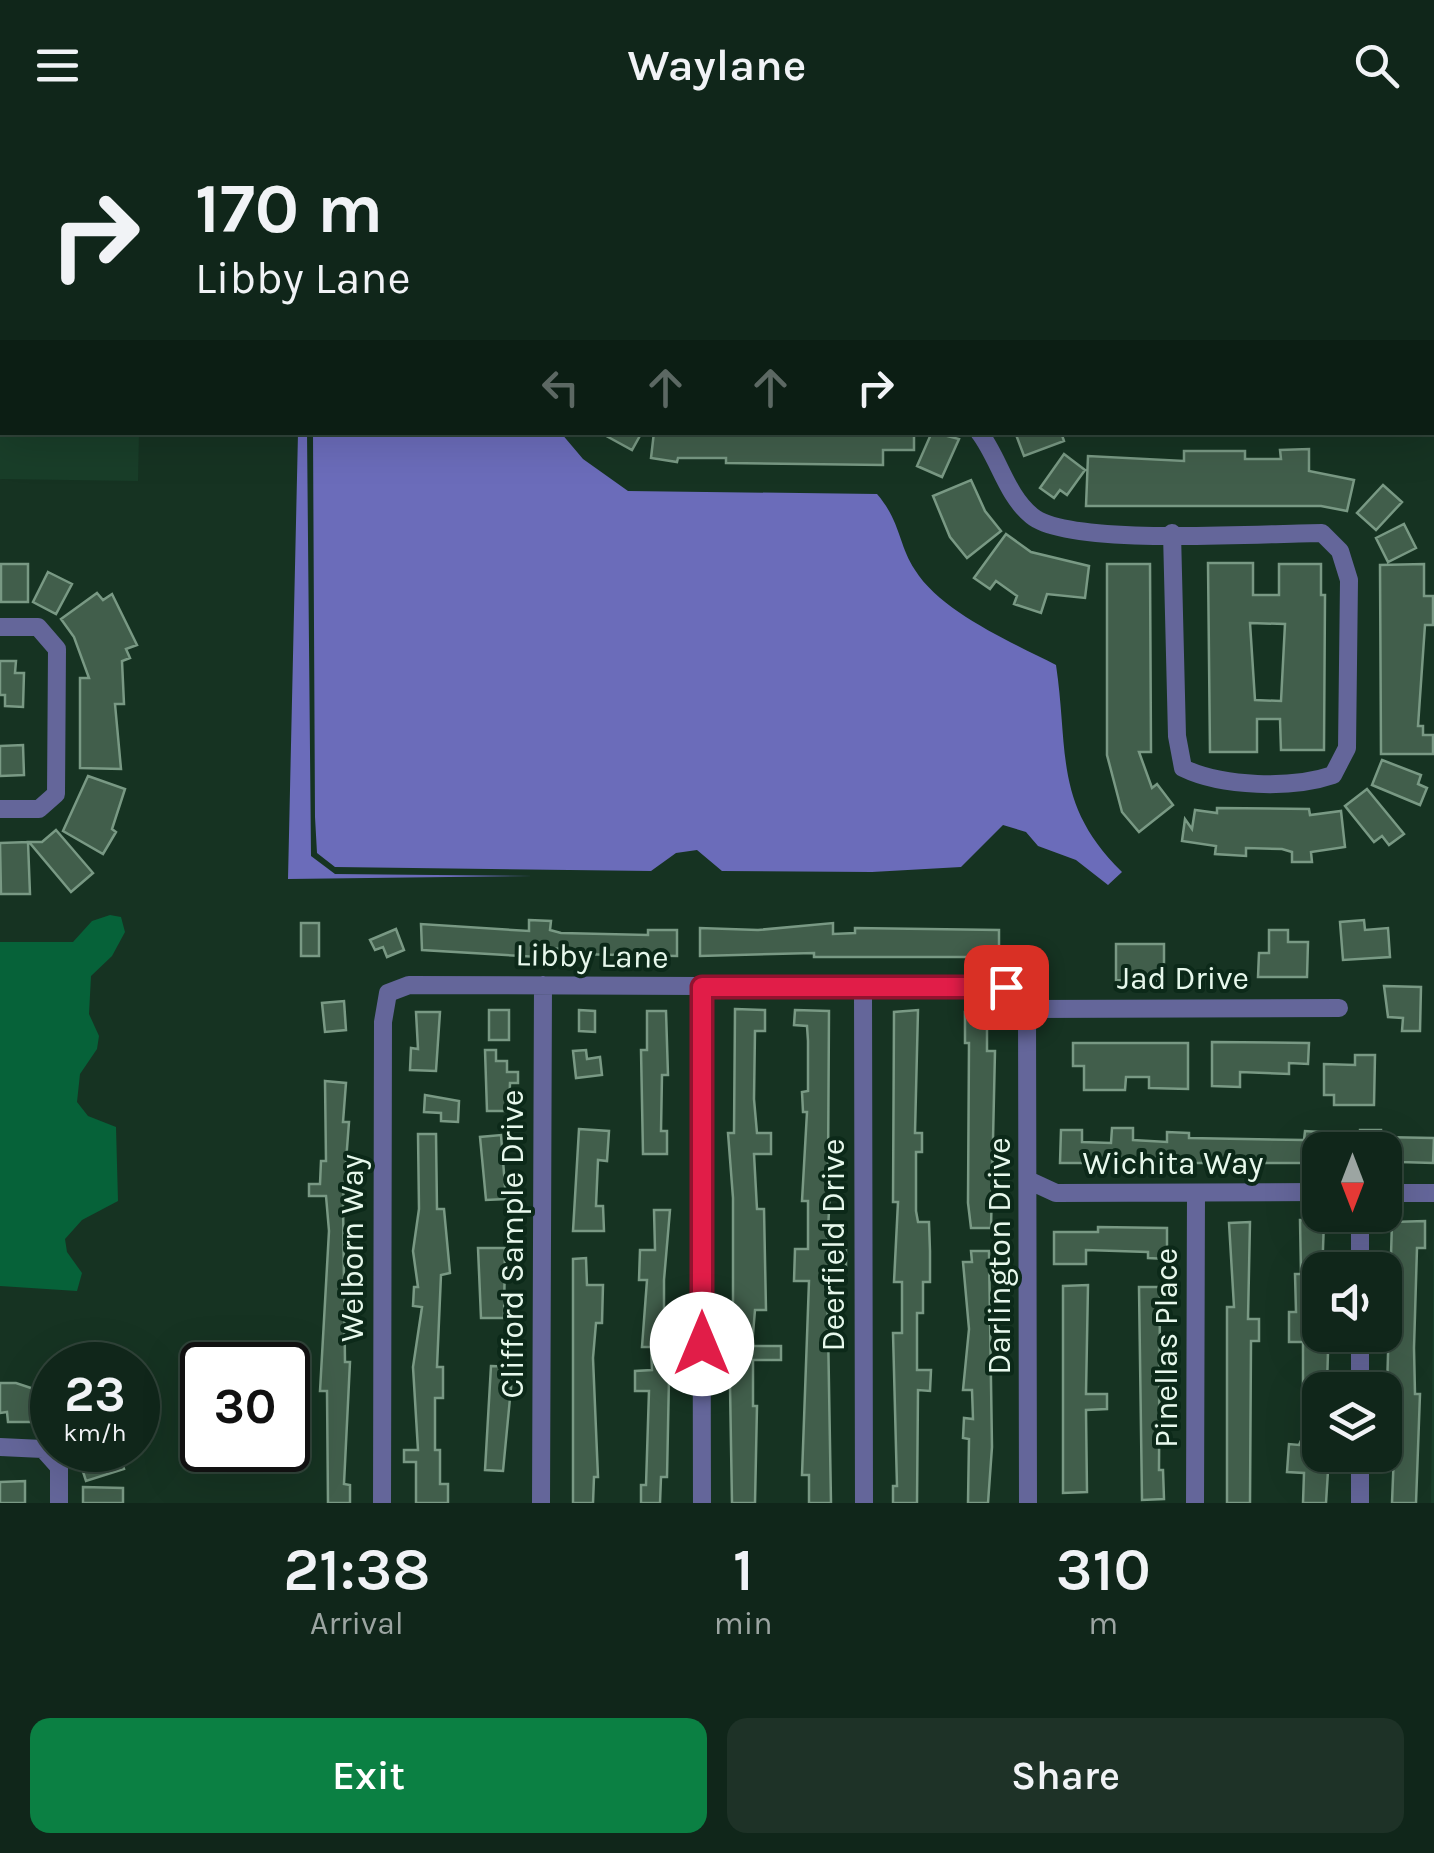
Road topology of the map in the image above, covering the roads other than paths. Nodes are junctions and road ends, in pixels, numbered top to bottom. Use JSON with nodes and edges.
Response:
{"nodes":[{"id":1,"x":981,"y":435,"type":"edge"},
{"id":2,"x":1172,"y":534,"type":"junction"},
{"id":3,"x":0,"y":627,"type":"edge"},
{"id":4,"x":0,"y":809,"type":"edge"},
{"id":5,"x":542,"y":985,"type":"junction"},
{"id":6,"x":702,"y":987,"type":"junction"},
{"id":7,"x":863,"y":988,"type":"junction"},
{"id":8,"x":388,"y":993,"type":"joint"},
{"id":9,"x":1339,"y":1008,"type":"dead end"},
{"id":10,"x":1027,"y":1009,"type":"junction"},
{"id":11,"x":1030,"y":1181,"type":"junction"},
{"id":12,"x":1302,"y":1192,"type":"edge"},
{"id":13,"x":1196,"y":1193,"type":"junction"},
{"id":14,"x":1402,"y":1193,"type":"edge"},
{"id":15,"x":1434,"y":1194,"type":"edge"},
{"id":16,"x":0,"y":1447,"type":"edge"},
{"id":17,"x":1360,"y":1472,"type":"edge"},
{"id":18,"x":59,"y":1503,"type":"edge"},
{"id":19,"x":382,"y":1503,"type":"edge"},
{"id":20,"x":541,"y":1503,"type":"edge"},
{"id":21,"x":702,"y":1503,"type":"edge"},
{"id":22,"x":864,"y":1503,"type":"edge"},
{"id":23,"x":1028,"y":1503,"type":"edge"},
{"id":24,"x":1196,"y":1503,"type":"edge"},
{"id":25,"x":1360,"y":1503,"type":"edge"}],
"edges":[{"from":1,"to":2,"type":"street"},
{"from":2,"to":2,"type":"street"},
{"from":3,"to":4,"type":"street"},
{"from":5,"to":6,"type":"street","name":"Libby Lane"},
{"from":5,"to":8,"type":"street","name":"Libby Lane"},
{"from":5,"to":20,"type":"street","name":"Clifford Sample Drive"},
{"from":6,"to":7,"type":"street","name":"Libby Lane"},
{"from":6,"to":21,"type":"street"},
{"from":7,"to":10,"type":"street","name":"Libby Lane"},
{"from":7,"to":22,"type":"street","name":"Deerfield Drive"},
{"from":8,"to":19,"type":"street","name":"Welborn Way"},
{"from":9,"to":10,"type":"street","name":"Jad Drive"},
{"from":10,"to":11,"type":"street","name":"Darlington Drive"},
{"from":11,"to":13,"type":"street","name":"Wichita Way"},
{"from":11,"to":23,"type":"street","name":"Darlington Drive"},
{"from":12,"to":13,"type":"street","name":"Wichita Way"},
{"from":13,"to":24,"type":"street","name":"Pinellas Place"},
{"from":14,"to":15,"type":"street"},
{"from":16,"to":18,"type":"street"},
{"from":17,"to":25,"type":"street"}]}
